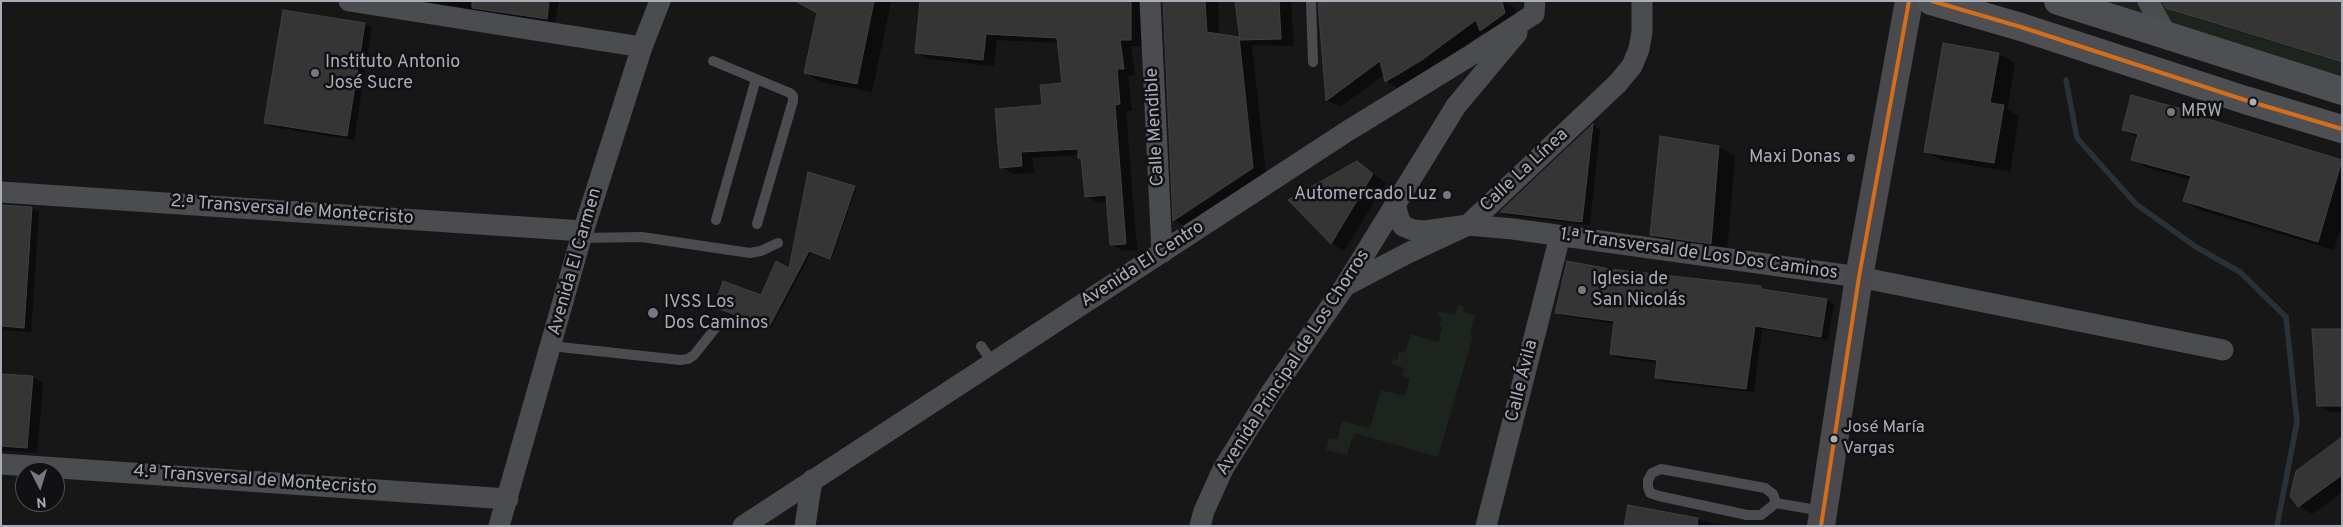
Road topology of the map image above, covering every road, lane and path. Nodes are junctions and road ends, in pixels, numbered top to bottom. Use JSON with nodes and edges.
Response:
{"nodes":[{"id":1,"x":349,"y":1,"type":"edge"},
{"id":2,"x":660,"y":1,"type":"edge"},
{"id":3,"x":1150,"y":1,"type":"edge"},
{"id":4,"x":1311,"y":1,"type":"edge"},
{"id":5,"x":1642,"y":1,"type":"edge"},
{"id":6,"x":1909,"y":1,"type":"edge"},
{"id":7,"x":1931,"y":1,"type":"edge"},
{"id":8,"x":2058,"y":1,"type":"edge"},
{"id":9,"x":2148,"y":1,"type":"edge"},
{"id":10,"x":2098,"y":7,"type":"edge"},
{"id":11,"x":1535,"y":8,"type":"edge"},
{"id":12,"x":2166,"y":34,"type":"junction"},
{"id":13,"x":642,"y":47,"type":"junction"},
{"id":14,"x":1468,"y":57,"type":"junction"},
{"id":15,"x":713,"y":60,"type":"dead end"},
{"id":16,"x":1313,"y":62,"type":"dead end"},
{"id":17,"x":1486,"y":70,"type":"junction"},
{"id":18,"x":756,"y":79,"type":"junction"},
{"id":19,"x":1436,"y":79,"type":"junction"},
{"id":20,"x":2342,"y":91,"type":"edge"},
{"id":21,"x":1456,"y":106,"type":"junction"},
{"id":22,"x":2342,"y":129,"type":"edge"},
{"id":23,"x":1,"y":192,"type":"edge"},
{"id":24,"x":1396,"y":204,"type":"junction"},
{"id":25,"x":716,"y":220,"type":"dead end"},
{"id":26,"x":757,"y":224,"type":"dead end"},
{"id":27,"x":1468,"y":226,"type":"junction"},
{"id":28,"x":582,"y":234,"type":"junction"},
{"id":29,"x":1560,"y":236,"type":"junction"},
{"id":30,"x":778,"y":243,"type":"dead end"},
{"id":31,"x":1162,"y":253,"type":"junction"},
{"id":32,"x":1859,"y":277,"type":"junction"},
{"id":33,"x":1345,"y":286,"type":"junction"},
{"id":34,"x":721,"y":321,"type":"dead end"},
{"id":35,"x":551,"y":346,"type":"junction"},
{"id":36,"x":2224,"y":350,"type":"dead end"},
{"id":37,"x":1,"y":464,"type":"edge"},
{"id":38,"x":812,"y":480,"type":"junction"},
{"id":39,"x":508,"y":498,"type":"junction"},
{"id":40,"x":1776,"y":503,"type":"junction"},
{"id":41,"x":1822,"y":518,"type":"edge"},
{"id":42,"x":499,"y":526,"type":"edge"},
{"id":43,"x":743,"y":526,"type":"edge"},
{"id":44,"x":804,"y":526,"type":"edge"},
{"id":45,"x":1200,"y":526,"type":"edge"},
{"id":46,"x":1486,"y":526,"type":"edge"}],
"edges":[{"from":1,"to":13,"type":"street"},
{"from":2,"to":13,"type":"street","name":"Avenida El Carmen"},
{"from":3,"to":31,"type":"street","name":"Calle Mendible"},
{"from":4,"to":16,"type":"lane"},
{"from":5,"to":27,"type":"street","name":"Calle La Línea"},
{"from":6,"to":32,"type":"main road"},
{"from":7,"to":22,"type":"main road"},
{"from":8,"to":10,"type":"main road"},
{"from":9,"to":12,"type":"street"},
{"from":10,"to":12,"type":"main road"},
{"from":11,"to":14,"type":"street","name":"Avenida El Centro"},
{"from":11,"to":17,"type":"street","name":"Avenida Principal de Los Chorros"},
{"from":12,"to":20,"type":"main road"},
{"from":13,"to":28,"type":"street","name":"Avenida El Carmen"},
{"from":14,"to":17,"type":"street"},
{"from":14,"to":19,"type":"street","name":"Avenida El Centro"},
{"from":15,"to":18,"type":"lane"},
{"from":17,"to":21,"type":"street","name":"Avenida Principal de Los Chorros"},
{"from":18,"to":25,"type":"lane"},
{"from":18,"to":26,"type":"lane"},
{"from":19,"to":21,"type":"street","name":"Avenida Principal de Los Chorros"},
{"from":19,"to":31,"type":"street","name":"Avenida El Centro"},
{"from":21,"to":24,"type":"street","name":"Avenida Principal de Los Chorros"},
{"from":23,"to":28,"type":"street","name":"2.ª Transversal de Montecristo"},
{"from":24,"to":27,"type":"street"},
{"from":24,"to":33,"type":"street","name":"Avenida Principal de Los Chorros"},
{"from":27,"to":29,"type":"street","name":"1.ª Transversal de Los Dos Caminos"},
{"from":27,"to":33,"type":"street","name":"Calle La Línea"},
{"from":28,"to":30,"type":"lane"},
{"from":28,"to":35,"type":"street","name":"Avenida El Carmen"},
{"from":29,"to":32,"type":"street","name":"1.ª Transversal de Los Dos Caminos"},
{"from":29,"to":46,"type":"street","name":"Calle Ávila"},
{"from":31,"to":38,"type":"street","name":"Avenida El Centro"},
{"from":32,"to":36,"type":"street","name":"1.ª Transversal de Los Dos Caminos"},
{"from":32,"to":41,"type":"main road"},
{"from":33,"to":45,"type":"street","name":"Avenida Principal de Los Chorros"},
{"from":34,"to":35,"type":"lane"},
{"from":35,"to":39,"type":"street","name":"Avenida El Carmen"},
{"from":37,"to":39,"type":"street","name":"4.ª Transversal de Montecristo"},
{"from":38,"to":43,"type":"street","name":"Avenida El Centro"},
{"from":38,"to":44,"type":"street"},
{"from":39,"to":42,"type":"street","name":"Avenida El Carmen"},
{"from":40,"to":40,"type":"lane"},
{"from":40,"to":41,"type":"lane"}]}
